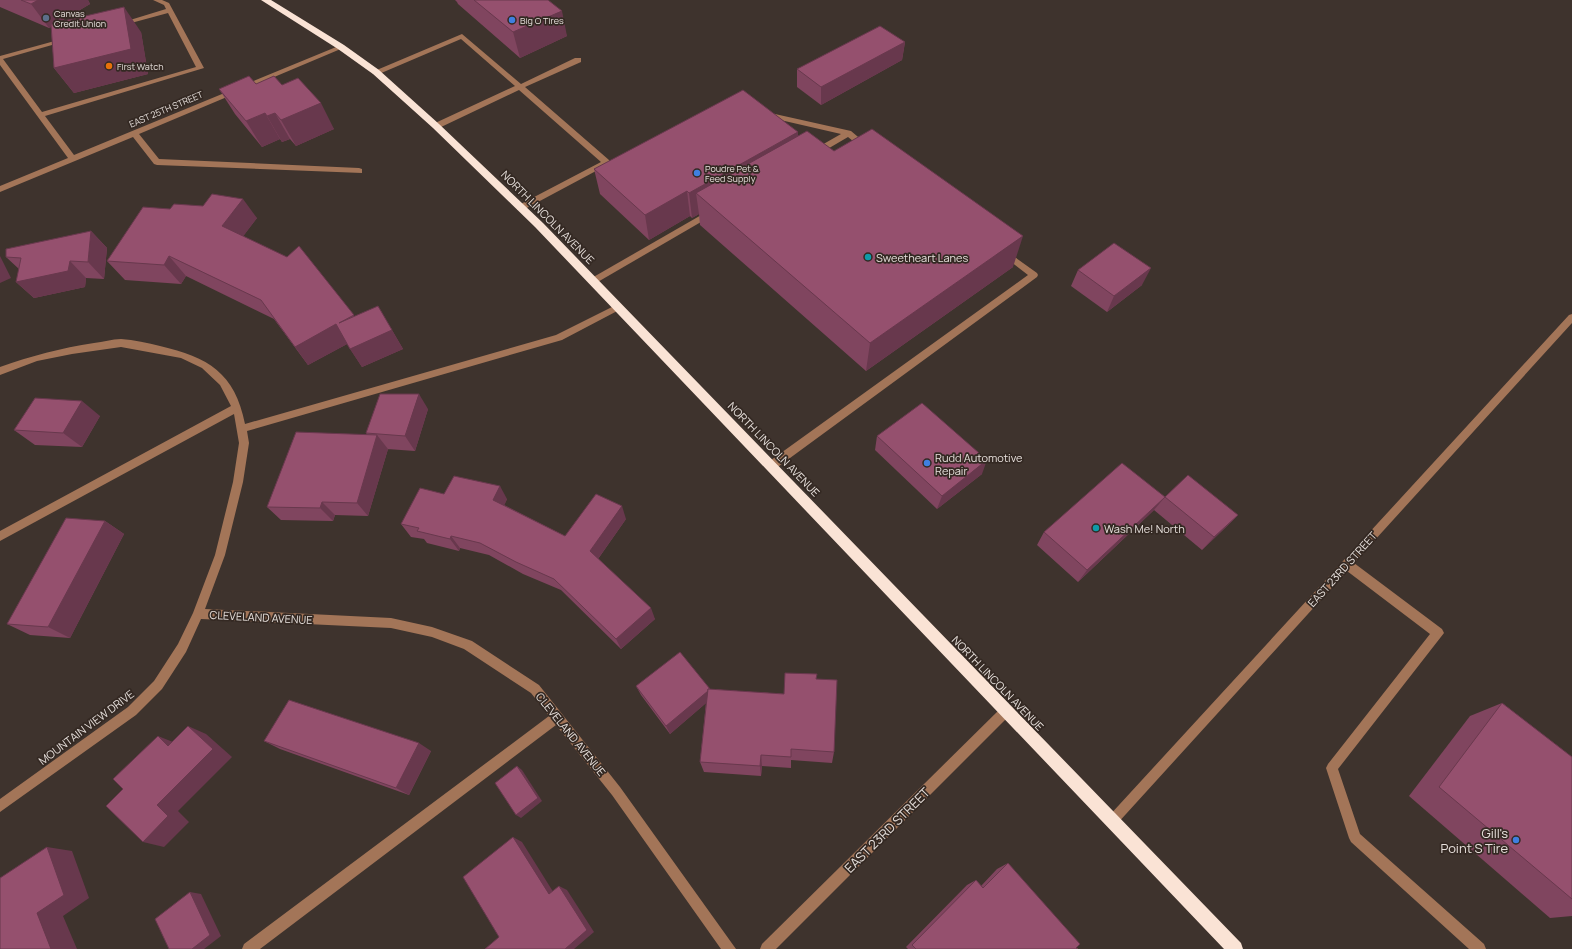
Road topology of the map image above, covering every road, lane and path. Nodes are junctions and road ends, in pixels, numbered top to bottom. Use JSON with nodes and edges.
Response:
{"nodes":[{"id":1,"x":156,"y":0,"type":"edge"},
{"id":2,"x":174,"y":0,"type":"edge"},
{"id":3,"x":266,"y":0,"type":"edge"},
{"id":4,"x":169,"y":7,"type":"junction"},
{"id":5,"x":111,"y":27,"type":"edge"},
{"id":6,"x":74,"y":37,"type":"edge"},
{"id":7,"x":341,"y":47,"type":"junction"},
{"id":8,"x":0,"y":59,"type":"edge"},
{"id":9,"x":578,"y":60,"type":"dead end"},
{"id":10,"x":376,"y":72,"type":"junction"},
{"id":11,"x":520,"y":87,"type":"junction"},
{"id":12,"x":758,"y":112,"type":"edge"},
{"id":13,"x":41,"y":115,"type":"junction"},
{"id":14,"x":436,"y":126,"type":"junction"},
{"id":15,"x":134,"y":133,"type":"junction"},
{"id":16,"x":848,"y":133,"type":"junction"},
{"id":17,"x":874,"y":153,"type":"edge"},
{"id":18,"x":807,"y":157,"type":"edge"},
{"id":19,"x":73,"y":159,"type":"junction"},
{"id":20,"x":359,"y":171,"type":"dead end"},
{"id":21,"x":0,"y":189,"type":"edge"},
{"id":22,"x":520,"y":208,"type":"junction"},
{"id":23,"x":719,"y":208,"type":"edge"},
{"id":24,"x":998,"y":247,"type":"edge"},
{"id":25,"x":593,"y":281,"type":"junction"},
{"id":26,"x":618,"y":307,"type":"junction"},
{"id":27,"x":1572,"y":317,"type":"edge"},
{"id":28,"x":0,"y":371,"type":"edge"},
{"id":29,"x":238,"y":408,"type":"junction"},
{"id":30,"x":241,"y":429,"type":"junction"},
{"id":31,"x":771,"y":466,"type":"junction"},
{"id":32,"x":0,"y":536,"type":"edge"},
{"id":33,"x":1347,"y":564,"type":"junction"},
{"id":34,"x":198,"y":614,"type":"junction"},
{"id":35,"x":1006,"y":711,"type":"junction"},
{"id":36,"x":557,"y":717,"type":"junction"},
{"id":37,"x":0,"y":806,"type":"edge"},
{"id":38,"x":1112,"y":821,"type":"junction"},
{"id":39,"x":249,"y":949,"type":"edge"},
{"id":40,"x":729,"y":949,"type":"edge"},
{"id":41,"x":767,"y":949,"type":"edge"},
{"id":42,"x":1234,"y":949,"type":"edge"},
{"id":43,"x":1479,"y":949,"type":"edge"}],
"edges":[{"from":1,"to":4,"type":"street"},
{"from":2,"to":4,"type":"street"},
{"from":3,"to":7,"type":"highway","name":"NORTH LINCOLN AVENUE"},
{"from":4,"to":5,"type":"street"},
{"from":4,"to":13,"type":"street"},
{"from":6,"to":8,"type":"street"},
{"from":7,"to":10,"type":"highway","name":"NORTH LINCOLN AVENUE"},
{"from":7,"to":15,"type":"street","name":"EAST 25TH STREET"},
{"from":8,"to":13,"type":"street"},
{"from":9,"to":11,"type":"street"},
{"from":10,"to":11,"type":"street"},
{"from":10,"to":14,"type":"highway","name":"NORTH LINCOLN AVENUE"},
{"from":11,"to":14,"type":"street"},
{"from":11,"to":22,"type":"street"},
{"from":12,"to":16,"type":"street"},
{"from":13,"to":19,"type":"street"},
{"from":14,"to":22,"type":"highway","name":"NORTH LINCOLN AVENUE"},
{"from":15,"to":19,"type":"street","name":"EAST 25TH STREET"},
{"from":15,"to":20,"type":"street"},
{"from":16,"to":17,"type":"street"},
{"from":16,"to":18,"type":"street"},
{"from":19,"to":21,"type":"street","name":"EAST 25TH STREET"},
{"from":22,"to":25,"type":"highway","name":"NORTH LINCOLN AVENUE"},
{"from":23,"to":25,"type":"street"},
{"from":24,"to":31,"type":"street"},
{"from":25,"to":26,"type":"highway","name":"NORTH LINCOLN AVENUE"},
{"from":26,"to":30,"type":"street"},
{"from":26,"to":31,"type":"highway","name":"NORTH LINCOLN AVENUE"},
{"from":27,"to":33,"type":"street","name":"EAST 23RD STREET"},
{"from":28,"to":29,"type":"street","name":"MOUNTAIN VIEW DRIVE"},
{"from":29,"to":30,"type":"street","name":"MOUNTAIN VIEW DRIVE"},
{"from":29,"to":32,"type":"street"},
{"from":30,"to":34,"type":"street","name":"MOUNTAIN VIEW DRIVE"},
{"from":31,"to":35,"type":"highway","name":"NORTH LINCOLN AVENUE"},
{"from":33,"to":38,"type":"street","name":"EAST 23RD STREET"},
{"from":33,"to":43,"type":"street"},
{"from":34,"to":36,"type":"street","name":"CLEVELAND AVENUE"},
{"from":34,"to":37,"type":"street","name":"MOUNTAIN VIEW DRIVE"},
{"from":35,"to":38,"type":"highway","name":"NORTH LINCOLN AVENUE"},
{"from":35,"to":41,"type":"street","name":"EAST 23RD STREET"},
{"from":36,"to":39,"type":"street"},
{"from":36,"to":40,"type":"street","name":"CLEVELAND AVENUE"},
{"from":38,"to":42,"type":"highway","name":"NORTH LINCOLN AVENUE"}]}
